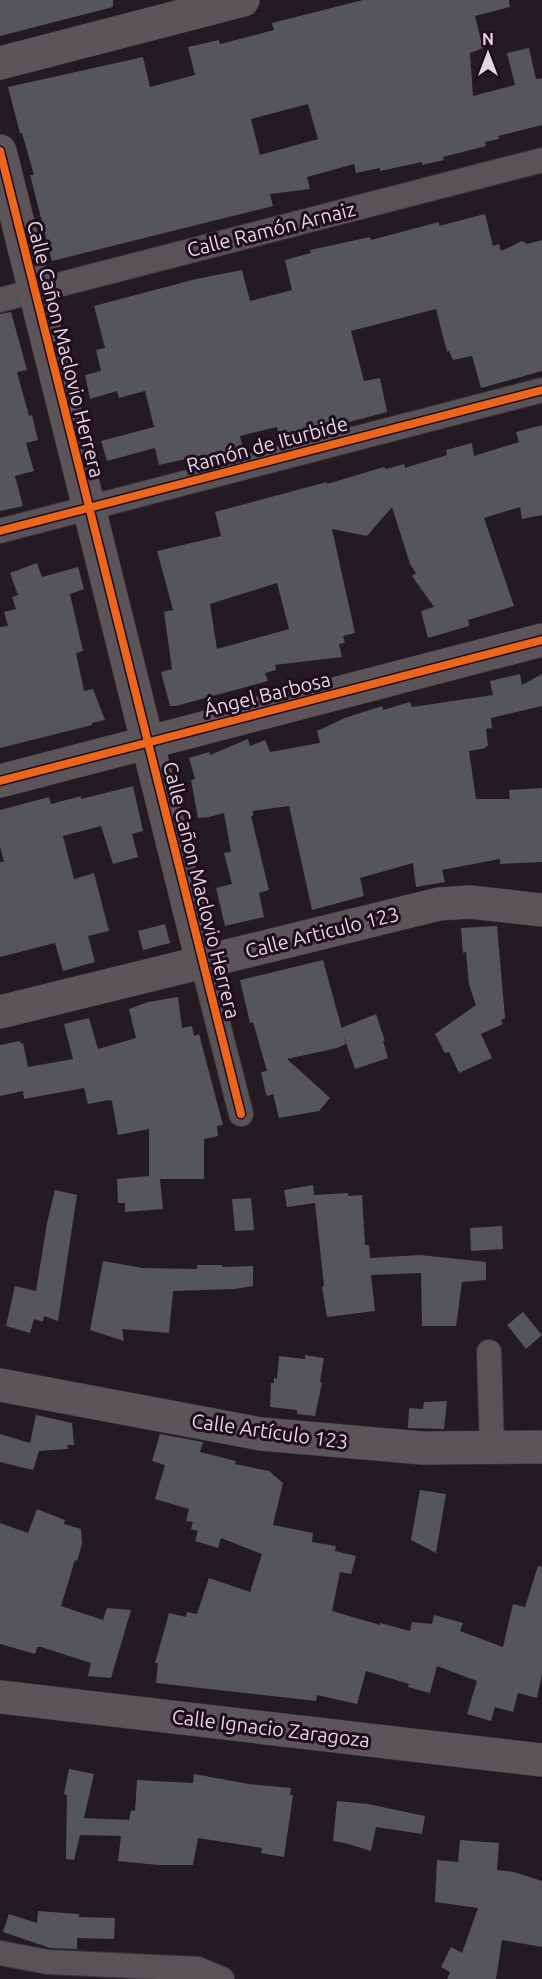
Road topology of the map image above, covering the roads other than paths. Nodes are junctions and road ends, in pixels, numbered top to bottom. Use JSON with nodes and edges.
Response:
{"nodes":[{"id":1,"x":243,"y":0,"type":"edge"},
{"id":2,"x":0,"y":63,"type":"edge"},
{"id":3,"x":0,"y":151,"type":"edge"},
{"id":4,"x":542,"y":160,"type":"edge"},
{"id":5,"x":35,"y":290,"type":"junction"},
{"id":6,"x":0,"y":300,"type":"edge"},
{"id":7,"x":542,"y":390,"type":"edge"},
{"id":8,"x":89,"y":508,"type":"junction"},
{"id":9,"x":0,"y":531,"type":"edge"},
{"id":10,"x":542,"y":640,"type":"edge"},
{"id":11,"x":147,"y":742,"type":"junction"},
{"id":12,"x":0,"y":781,"type":"edge"},
{"id":13,"x":542,"y":910,"type":"edge"},
{"id":14,"x":202,"y":961,"type":"junction"},
{"id":15,"x":0,"y":1012,"type":"edge"},
{"id":16,"x":241,"y":1114,"type":"dead end"},
{"id":17,"x":489,"y":1352,"type":"dead end"},
{"id":18,"x":0,"y":1385,"type":"edge"},
{"id":19,"x":492,"y":1447,"type":"junction"},
{"id":20,"x":542,"y":1447,"type":"edge"},
{"id":21,"x":0,"y":1697,"type":"edge"},
{"id":22,"x":542,"y":1760,"type":"edge"},
{"id":23,"x":0,"y":1953,"type":"edge"},
{"id":24,"x":222,"y":1979,"type":"edge"}],
"edges":[{"from":1,"to":2,"type":"street"},
{"from":3,"to":5,"type":"street","name":"Calle Cañon Maclovio Herrera"},
{"from":4,"to":5,"type":"street","name":"Calle Ramón Arnaiz"},
{"from":5,"to":6,"type":"street","name":"Calle Ramón Arnaiz"},
{"from":5,"to":8,"type":"street","name":"Calle Cañon Maclovio Herrera"},
{"from":7,"to":8,"type":"street","name":"Ramón de Iturbide"},
{"from":8,"to":9,"type":"street","name":"Ramón de Iturbide"},
{"from":8,"to":11,"type":"street","name":"Calle Cañon Maclovio Herrera"},
{"from":10,"to":11,"type":"street","name":"Ángel Barbosa"},
{"from":11,"to":12,"type":"street","name":"Ángel Barbosa"},
{"from":11,"to":14,"type":"street","name":"Calle Cañon Maclovio Herrera"},
{"from":13,"to":14,"type":"street","name":"Calle Articulo 123"},
{"from":14,"to":15,"type":"street","name":"Calle Articulo 123"},
{"from":14,"to":16,"type":"street","name":"Calle Cañon Maclovio Herrera"},
{"from":17,"to":19,"type":"street"},
{"from":18,"to":19,"type":"street","name":"Calle Artículo 123"},
{"from":19,"to":20,"type":"street","name":"Calle Artículo 123"},
{"from":21,"to":22,"type":"street","name":"Calle Ignacio Zaragoza"},
{"from":23,"to":24,"type":"street"}]}
